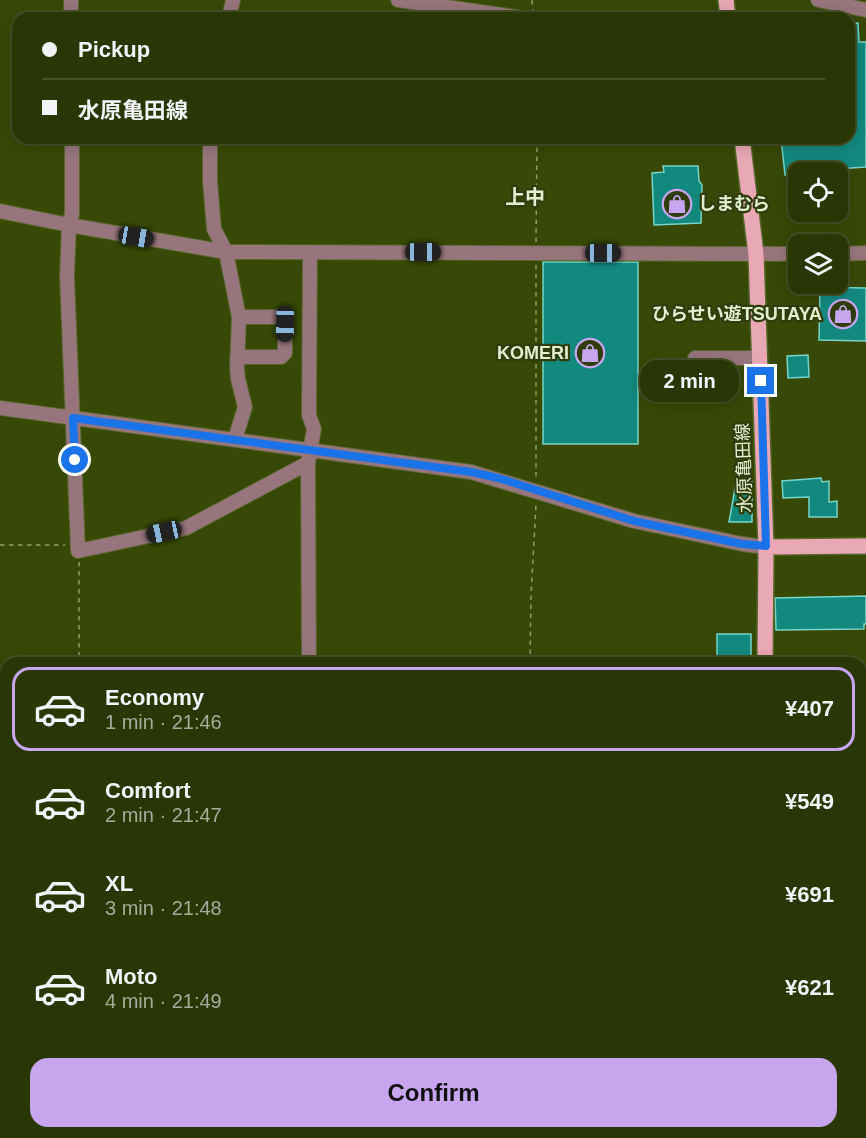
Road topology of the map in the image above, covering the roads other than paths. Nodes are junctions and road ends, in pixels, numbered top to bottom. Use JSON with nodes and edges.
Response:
{"nodes":[{"id":1,"x":398,"y":0,"type":"edge"},
{"id":2,"x":818,"y":0,"type":"edge"},
{"id":3,"x":866,"y":10,"type":"edge"},
{"id":4,"x":481,"y":12,"type":"edge"},
{"id":5,"x":72,"y":144,"type":"edge"},
{"id":6,"x":210,"y":144,"type":"edge"},
{"id":7,"x":743,"y":144,"type":"edge"},
{"id":8,"x":0,"y":211,"type":"edge"},
{"id":9,"x":69,"y":225,"type":"junction"},
{"id":10,"x":226,"y":252,"type":"junction"},
{"id":11,"x":310,"y":252,"type":"junction"},
{"id":12,"x":866,"y":253,"type":"edge"},
{"id":13,"x":756,"y":254,"type":"junction"},
{"id":14,"x":788,"y":254,"type":"edge"},
{"id":15,"x":848,"y":254,"type":"edge"},
{"id":16,"x":239,"y":317,"type":"junction"},
{"id":17,"x":237,"y":357,"type":"junction"},
{"id":18,"x":695,"y":358,"type":"dead end"},
{"id":19,"x":760,"y":358,"type":"junction"},
{"id":20,"x":0,"y":408,"type":"edge"},
{"id":21,"x":73,"y":418,"type":"junction"},
{"id":22,"x":235,"y":440,"type":"junction"},
{"id":23,"x":309,"y":456,"type":"junction"},
{"id":24,"x":766,"y":546,"type":"junction"},
{"id":25,"x":866,"y":546,"type":"edge"},
{"id":26,"x":309,"y":657,"type":"edge"},
{"id":27,"x":765,"y":657,"type":"edge"}],
"edges":[{"from":1,"to":4,"type":"street"},
{"from":2,"to":3,"type":"street"},
{"from":5,"to":9,"type":"street"},
{"from":6,"to":10,"type":"street"},
{"from":7,"to":13,"type":"main road","name":"水原亀田線"},
{"from":8,"to":9,"type":"street"},
{"from":9,"to":10,"type":"street"},
{"from":9,"to":21,"type":"street"},
{"from":10,"to":11,"type":"street"},
{"from":10,"to":16,"type":"street"},
{"from":11,"to":13,"type":"street"},
{"from":11,"to":23,"type":"street"},
{"from":12,"to":15,"type":"street"},
{"from":13,"to":14,"type":"street"},
{"from":13,"to":19,"type":"main road","name":"水原亀田線"},
{"from":16,"to":17,"type":"street"},
{"from":16,"to":17,"type":"street"},
{"from":17,"to":22,"type":"street"},
{"from":18,"to":19,"type":"street"},
{"from":19,"to":24,"type":"main road","name":"水原亀田線"},
{"from":20,"to":21,"type":"street"},
{"from":21,"to":22,"type":"street"},
{"from":21,"to":23,"type":"street"},
{"from":22,"to":23,"type":"street"},
{"from":23,"to":24,"type":"street"},
{"from":23,"to":26,"type":"street"},
{"from":24,"to":25,"type":"main road"},
{"from":24,"to":27,"type":"main road","name":"水原亀田線"}]}
